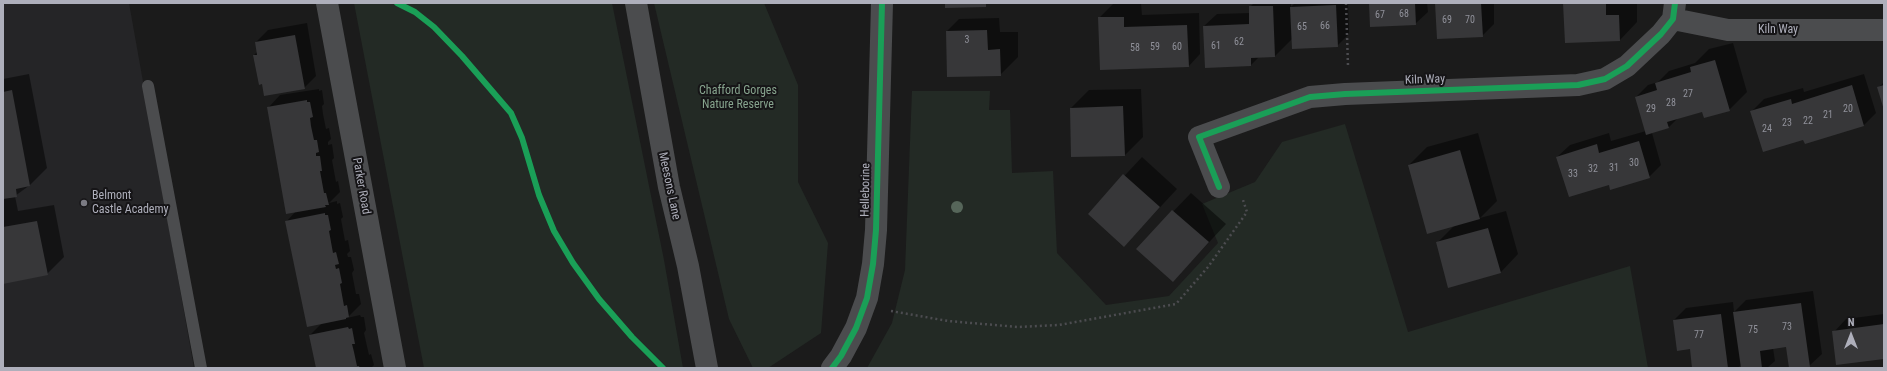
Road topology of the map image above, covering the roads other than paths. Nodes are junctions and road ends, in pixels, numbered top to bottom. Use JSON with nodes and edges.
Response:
{"nodes":[{"id":1,"x":327,"y":3,"type":"edge"},
{"id":2,"x":636,"y":3,"type":"edge"},
{"id":3,"x":882,"y":3,"type":"edge"},
{"id":4,"x":1674,"y":11,"type":"edge"},
{"id":5,"x":1884,"y":30,"type":"edge"},
{"id":6,"x":148,"y":86,"type":"dead end"},
{"id":7,"x":1219,"y":188,"type":"dead end"},
{"id":8,"x":201,"y":368,"type":"edge"},
{"id":9,"x":395,"y":368,"type":"edge"},
{"id":10,"x":707,"y":368,"type":"edge"},
{"id":11,"x":832,"y":368,"type":"edge"}],
"edges":[{"from":1,"to":9,"type":"street","name":"Parker Road"},
{"from":2,"to":10,"type":"street","name":"Meesons Lane"},
{"from":3,"to":11,"type":"street","name":"Helleborine"},
{"from":4,"to":5,"type":"street","name":"Kiln Way"},
{"from":4,"to":7,"type":"street","name":"Kiln Way"},
{"from":6,"to":8,"type":"lane"}]}
